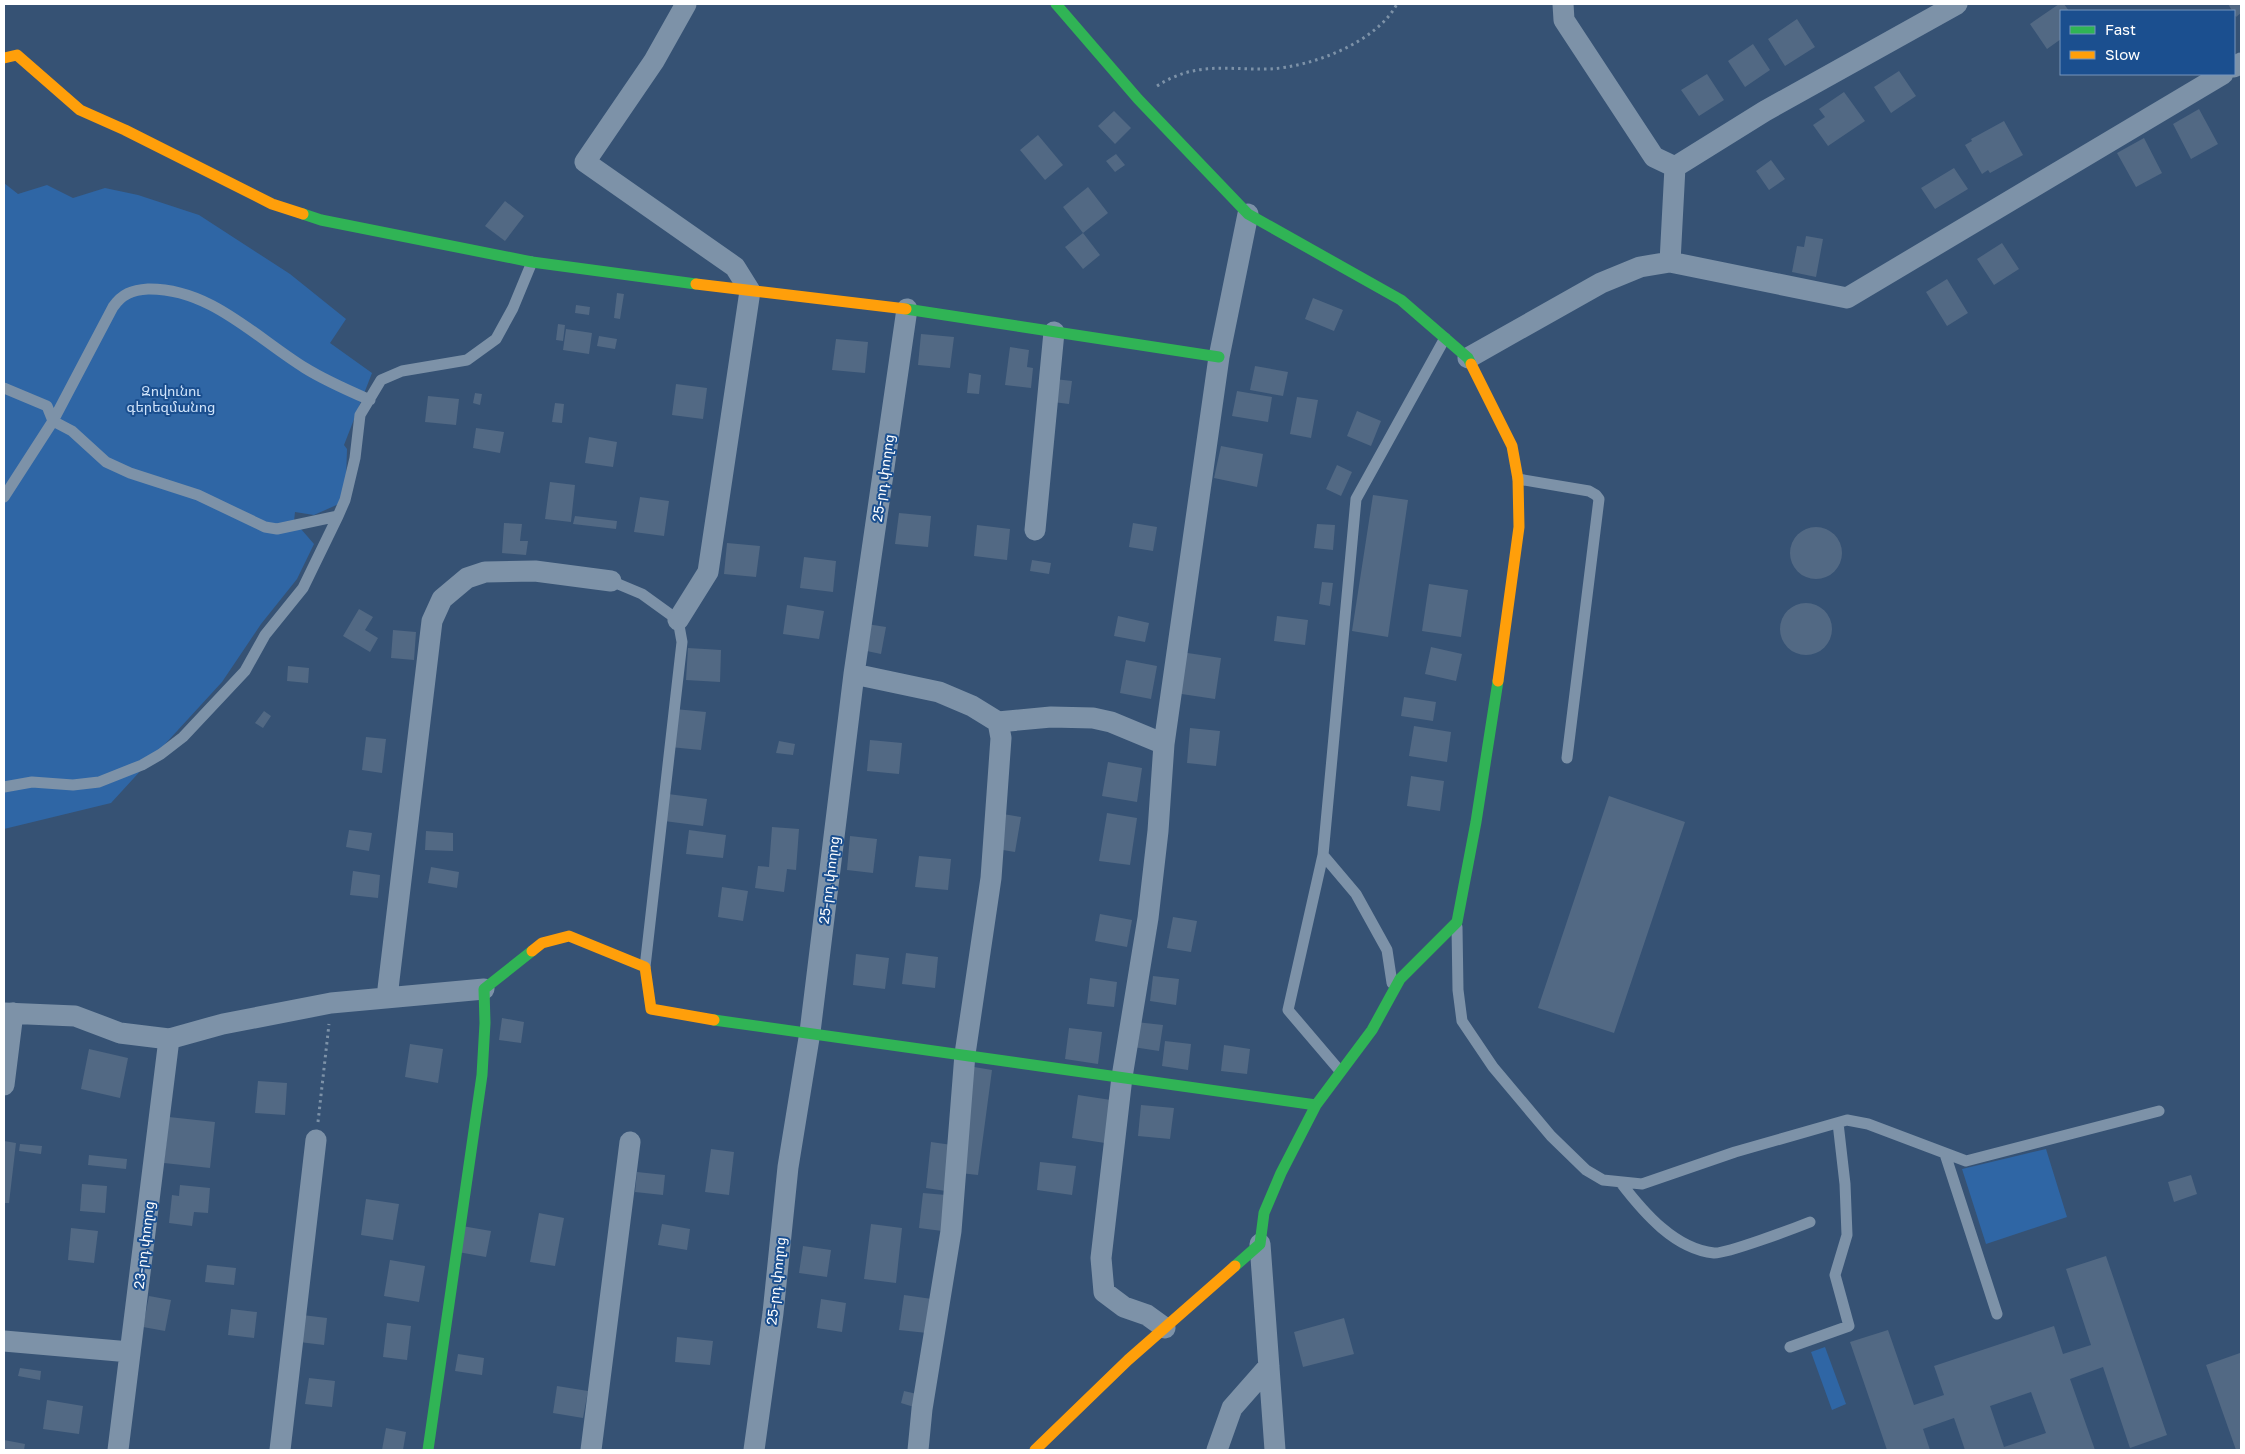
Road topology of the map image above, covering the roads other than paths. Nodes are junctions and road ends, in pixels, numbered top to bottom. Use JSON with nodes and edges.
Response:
{"nodes":[{"id":1,"x":686,"y":4,"type":"edge"},
{"id":2,"x":1056,"y":4,"type":"edge"},
{"id":3,"x":1563,"y":4,"type":"edge"},
{"id":4,"x":1957,"y":4,"type":"edge"},
{"id":5,"x":4,"y":58,"type":"edge"},
{"id":6,"x":2221,"y":75,"type":"edge"},
{"id":7,"x":1675,"y":167,"type":"junction"},
{"id":8,"x":1248,"y":214,"type":"junction"},
{"id":9,"x":532,"y":262,"type":"junction"},
{"id":10,"x":1670,"y":262,"type":"junction"},
{"id":11,"x":750,"y":291,"type":"junction"},
{"id":12,"x":907,"y":309,"type":"junction"},
{"id":13,"x":1054,"y":332,"type":"junction"},
{"id":14,"x":1445,"y":338,"type":"junction"},
{"id":15,"x":1219,"y":357,"type":"junction"},
{"id":16,"x":1468,"y":358,"type":"junction"},
{"id":17,"x":4,"y":388,"type":"edge"},
{"id":18,"x":370,"y":400,"type":"junction"},
{"id":19,"x":53,"y":421,"type":"junction"},
{"id":20,"x":1518,"y":479,"type":"junction"},
{"id":21,"x":4,"y":497,"type":"edge"},
{"id":22,"x":338,"y":516,"type":"junction"},
{"id":23,"x":1035,"y":530,"type":"dead end"},
{"id":24,"x":611,"y":581,"type":"joint"},
{"id":25,"x":678,"y":620,"type":"junction"},
{"id":26,"x":854,"y":674,"type":"junction"},
{"id":27,"x":998,"y":722,"type":"junction"},
{"id":28,"x":1164,"y":744,"type":"junction"},
{"id":29,"x":1567,"y":758,"type":"dead end"},
{"id":30,"x":4,"y":787,"type":"edge"},
{"id":31,"x":1323,"y":855,"type":"junction"},
{"id":32,"x":1457,"y":922,"type":"junction"},
{"id":33,"x":645,"y":967,"type":"junction"},
{"id":34,"x":484,"y":989,"type":"junction"},
{"id":35,"x":1394,"y":990,"type":"junction"},
{"id":36,"x":387,"y":996,"type":"junction"},
{"id":37,"x":8,"y":1013,"type":"edge"},
{"id":38,"x":810,"y":1032,"type":"junction"},
{"id":39,"x":169,"y":1039,"type":"junction"},
{"id":40,"x":965,"y":1054,"type":"junction"},
{"id":41,"x":1340,"y":1072,"type":"junction"},
{"id":42,"x":1122,"y":1077,"type":"junction"},
{"id":43,"x":4,"y":1085,"type":"edge"},
{"id":44,"x":1316,"y":1105,"type":"junction"},
{"id":45,"x":2159,"y":1111,"type":"dead end"},
{"id":46,"x":1838,"y":1123,"type":"junction"},
{"id":47,"x":316,"y":1140,"type":"road end"},
{"id":48,"x":630,"y":1142,"type":"dead end"},
{"id":49,"x":1945,"y":1154,"type":"junction"},
{"id":50,"x":1621,"y":1183,"type":"junction"},
{"id":51,"x":1810,"y":1222,"type":"dead end"},
{"id":52,"x":1260,"y":1244,"type":"junction"},
{"id":53,"x":1997,"y":1314,"type":"dead end"},
{"id":54,"x":1165,"y":1328,"type":"junction"},
{"id":55,"x":4,"y":1341,"type":"edge"},
{"id":56,"x":1790,"y":1347,"type":"dead end"},
{"id":57,"x":130,"y":1352,"type":"junction"},
{"id":58,"x":1269,"y":1366,"type":"junction"},
{"id":59,"x":118,"y":1450,"type":"edge"},
{"id":60,"x":280,"y":1450,"type":"edge"},
{"id":61,"x":428,"y":1450,"type":"edge"},
{"id":62,"x":591,"y":1450,"type":"edge"},
{"id":63,"x":754,"y":1450,"type":"edge"},
{"id":64,"x":918,"y":1450,"type":"edge"},
{"id":65,"x":1035,"y":1450,"type":"edge"},
{"id":66,"x":1217,"y":1450,"type":"edge"},
{"id":67,"x":1275,"y":1450,"type":"edge"}],
"edges":[{"from":1,"to":11,"type":"street"},
{"from":2,"to":8,"type":"street"},
{"from":3,"to":7,"type":"street"},
{"from":4,"to":7,"type":"street"},
{"from":5,"to":9,"type":"street"},
{"from":6,"to":10,"type":"street"},
{"from":7,"to":10,"type":"street"},
{"from":8,"to":14,"type":"street"},
{"from":8,"to":15,"type":"street"},
{"from":9,"to":11,"type":"street"},
{"from":9,"to":18,"type":"lane"},
{"from":10,"to":16,"type":"street"},
{"from":11,"to":12,"type":"street"},
{"from":11,"to":25,"type":"street"},
{"from":12,"to":13,"type":"street"},
{"from":12,"to":26,"type":"street","name":"25-րդ փողոց"},
{"from":13,"to":15,"type":"street"},
{"from":13,"to":23,"type":"street"},
{"from":14,"to":16,"type":"street"},
{"from":14,"to":31,"type":"lane"},
{"from":15,"to":28,"type":"street"},
{"from":16,"to":20,"type":"street"},
{"from":17,"to":19,"type":"lane"},
{"from":18,"to":19,"type":"lane"},
{"from":18,"to":22,"type":"lane"},
{"from":19,"to":21,"type":"lane"},
{"from":19,"to":22,"type":"lane"},
{"from":20,"to":29,"type":"lane"},
{"from":20,"to":32,"type":"street"},
{"from":22,"to":30,"type":"lane"},
{"from":24,"to":25,"type":"lane"},
{"from":24,"to":36,"type":"street"},
{"from":25,"to":33,"type":"lane"},
{"from":26,"to":27,"type":"street"},
{"from":26,"to":38,"type":"street","name":"25-րդ փողոց"},
{"from":27,"to":28,"type":"street"},
{"from":27,"to":40,"type":"street"},
{"from":28,"to":42,"type":"street"},
{"from":31,"to":35,"type":"lane"},
{"from":31,"to":41,"type":"lane"},
{"from":32,"to":35,"type":"street"},
{"from":32,"to":50,"type":"lane"},
{"from":33,"to":34,"type":"street"},
{"from":33,"to":38,"type":"street"},
{"from":34,"to":36,"type":"street"},
{"from":34,"to":61,"type":"street"},
{"from":35,"to":41,"type":"street"},
{"from":36,"to":39,"type":"street"},
{"from":37,"to":39,"type":"street"},
{"from":37,"to":43,"type":"street"},
{"from":38,"to":40,"type":"street"},
{"from":38,"to":63,"type":"street","name":"25-րդ փողոց"},
{"from":39,"to":57,"type":"street","name":"23-րդ փողոց"},
{"from":40,"to":42,"type":"street"},
{"from":40,"to":64,"type":"street"},
{"from":41,"to":44,"type":"street"},
{"from":42,"to":44,"type":"street"},
{"from":42,"to":54,"type":"street"},
{"from":44,"to":52,"type":"street"},
{"from":45,"to":49,"type":"lane"},
{"from":46,"to":49,"type":"lane"},
{"from":46,"to":50,"type":"lane"},
{"from":46,"to":56,"type":"lane"},
{"from":47,"to":60,"type":"street"},
{"from":48,"to":62,"type":"street"},
{"from":49,"to":53,"type":"lane"},
{"from":50,"to":51,"type":"lane"},
{"from":52,"to":54,"type":"street"},
{"from":52,"to":58,"type":"street"},
{"from":54,"to":65,"type":"street"},
{"from":55,"to":57,"type":"street"},
{"from":57,"to":59,"type":"street","name":"23-րդ փողոց"},
{"from":58,"to":66,"type":"street"},
{"from":58,"to":67,"type":"street"}]}
